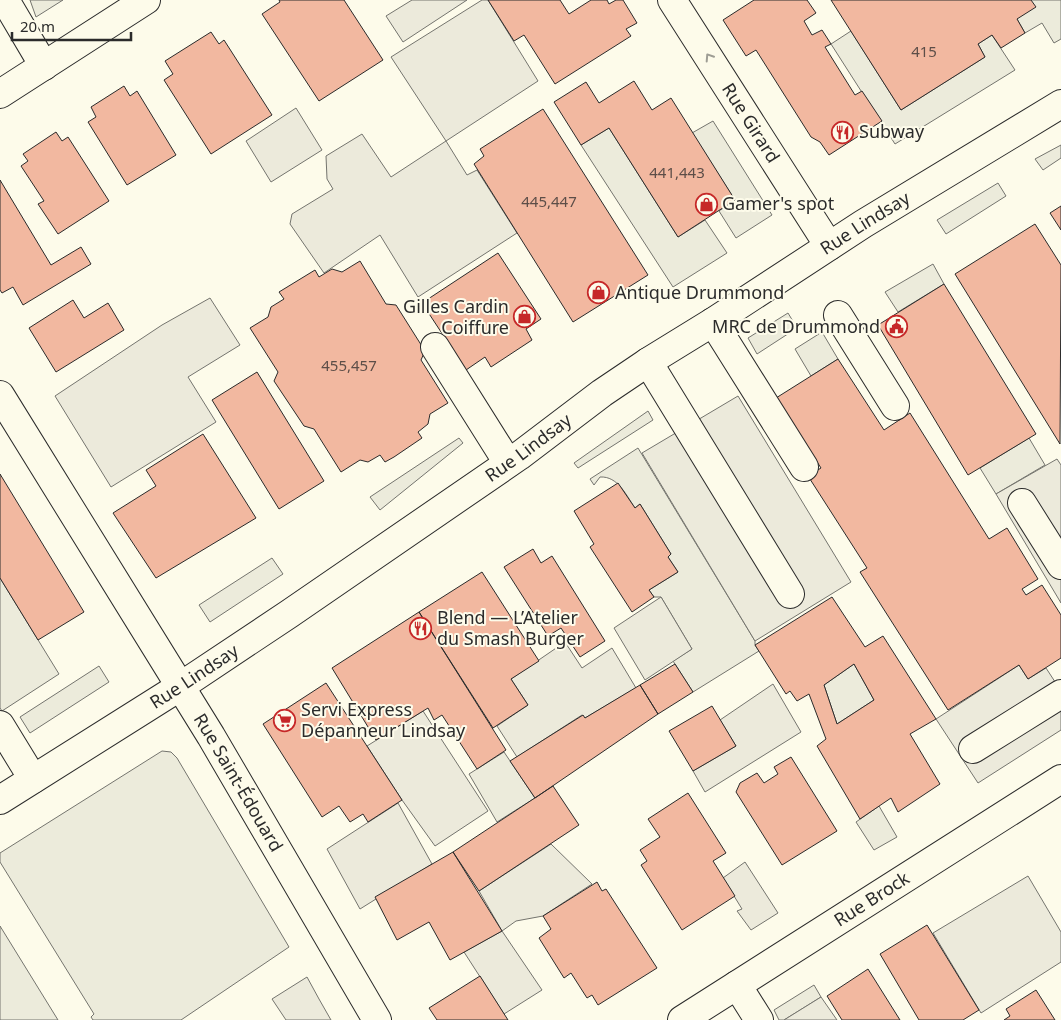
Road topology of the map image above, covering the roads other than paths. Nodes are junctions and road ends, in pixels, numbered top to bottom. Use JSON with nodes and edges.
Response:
{"nodes":[{"id":1,"x":5,"y":0,"type":"edge"},
{"id":2,"x":146,"y":0,"type":"edge"},
{"id":3,"x":672,"y":0,"type":"edge"},
{"id":4,"x":44,"y":66,"type":"junction"},
{"id":5,"x":0,"y":94,"type":"edge"},
{"id":6,"x":1061,"y":104,"type":"edge"},
{"id":7,"x":829,"y":246,"type":"junction"},
{"id":8,"x":838,"y":315,"type":"dead end"},
{"id":9,"x":713,"y":322,"type":"junction"},
{"id":10,"x":435,"y":347,"type":"dead end"},
{"id":11,"x":648,"y":362,"type":"junction"},
{"id":12,"x":2,"y":404,"type":"edge"},
{"id":13,"x":895,"y":406,"type":"dead end"},
{"id":14,"x":508,"y":463,"type":"junction"},
{"id":15,"x":804,"y":468,"type":"dead end"},
{"id":16,"x":1022,"y":503,"type":"dead end"},
{"id":17,"x":1061,"y":565,"type":"edge"},
{"id":18,"x":790,"y":594,"type":"dead end"},
{"id":19,"x":181,"y":686,"type":"junction"},
{"id":20,"x":1061,"y":694,"type":"edge"},
{"id":21,"x":0,"y":725,"type":"edge"},
{"id":22,"x":973,"y":749,"type":"dead end"},
{"id":23,"x":33,"y":779,"type":"junction"},
{"id":24,"x":1061,"y":780,"type":"edge"},
{"id":25,"x":0,"y":800,"type":"edge"},
{"id":26,"x":737,"y":985,"type":"junction"},
{"id":27,"x":376,"y":1020,"type":"edge"},
{"id":28,"x":682,"y":1020,"type":"edge"},
{"id":29,"x":759,"y":1020,"type":"edge"}],
"edges":[{"from":1,"to":4,"type":"street"},
{"from":2,"to":4,"type":"street"},
{"from":7,"to":3,"type":"street","name":"Rue Girard","one_way":true},
{"from":4,"to":5,"type":"street"},
{"from":6,"to":7,"type":"street","name":"Rue Lindsay"},
{"from":7,"to":9,"type":"street","name":"Rue Lindsay"},
{"from":8,"to":13,"type":"street"},
{"from":9,"to":11,"type":"street","name":"Rue Lindsay"},
{"from":9,"to":15,"type":"street"},
{"from":10,"to":14,"type":"street"},
{"from":11,"to":14,"type":"street","name":"Rue Lindsay"},
{"from":11,"to":18,"type":"street"},
{"from":12,"to":19,"type":"street","name":"Rue Saint-Édouard"},
{"from":14,"to":19,"type":"street","name":"Rue Lindsay"},
{"from":16,"to":17,"type":"street"},
{"from":19,"to":23,"type":"street","name":"Rue Lindsay"},
{"from":19,"to":27,"type":"street","name":"Rue Saint-Édouard"},
{"from":20,"to":22,"type":"street"},
{"from":21,"to":23,"type":"street"},
{"from":23,"to":25,"type":"street","name":"Rue Lindsay"},
{"from":24,"to":26,"type":"street","name":"Rue Brock"},
{"from":26,"to":28,"type":"street","name":"Rue Brock"},
{"from":26,"to":29,"type":"street"}]}
